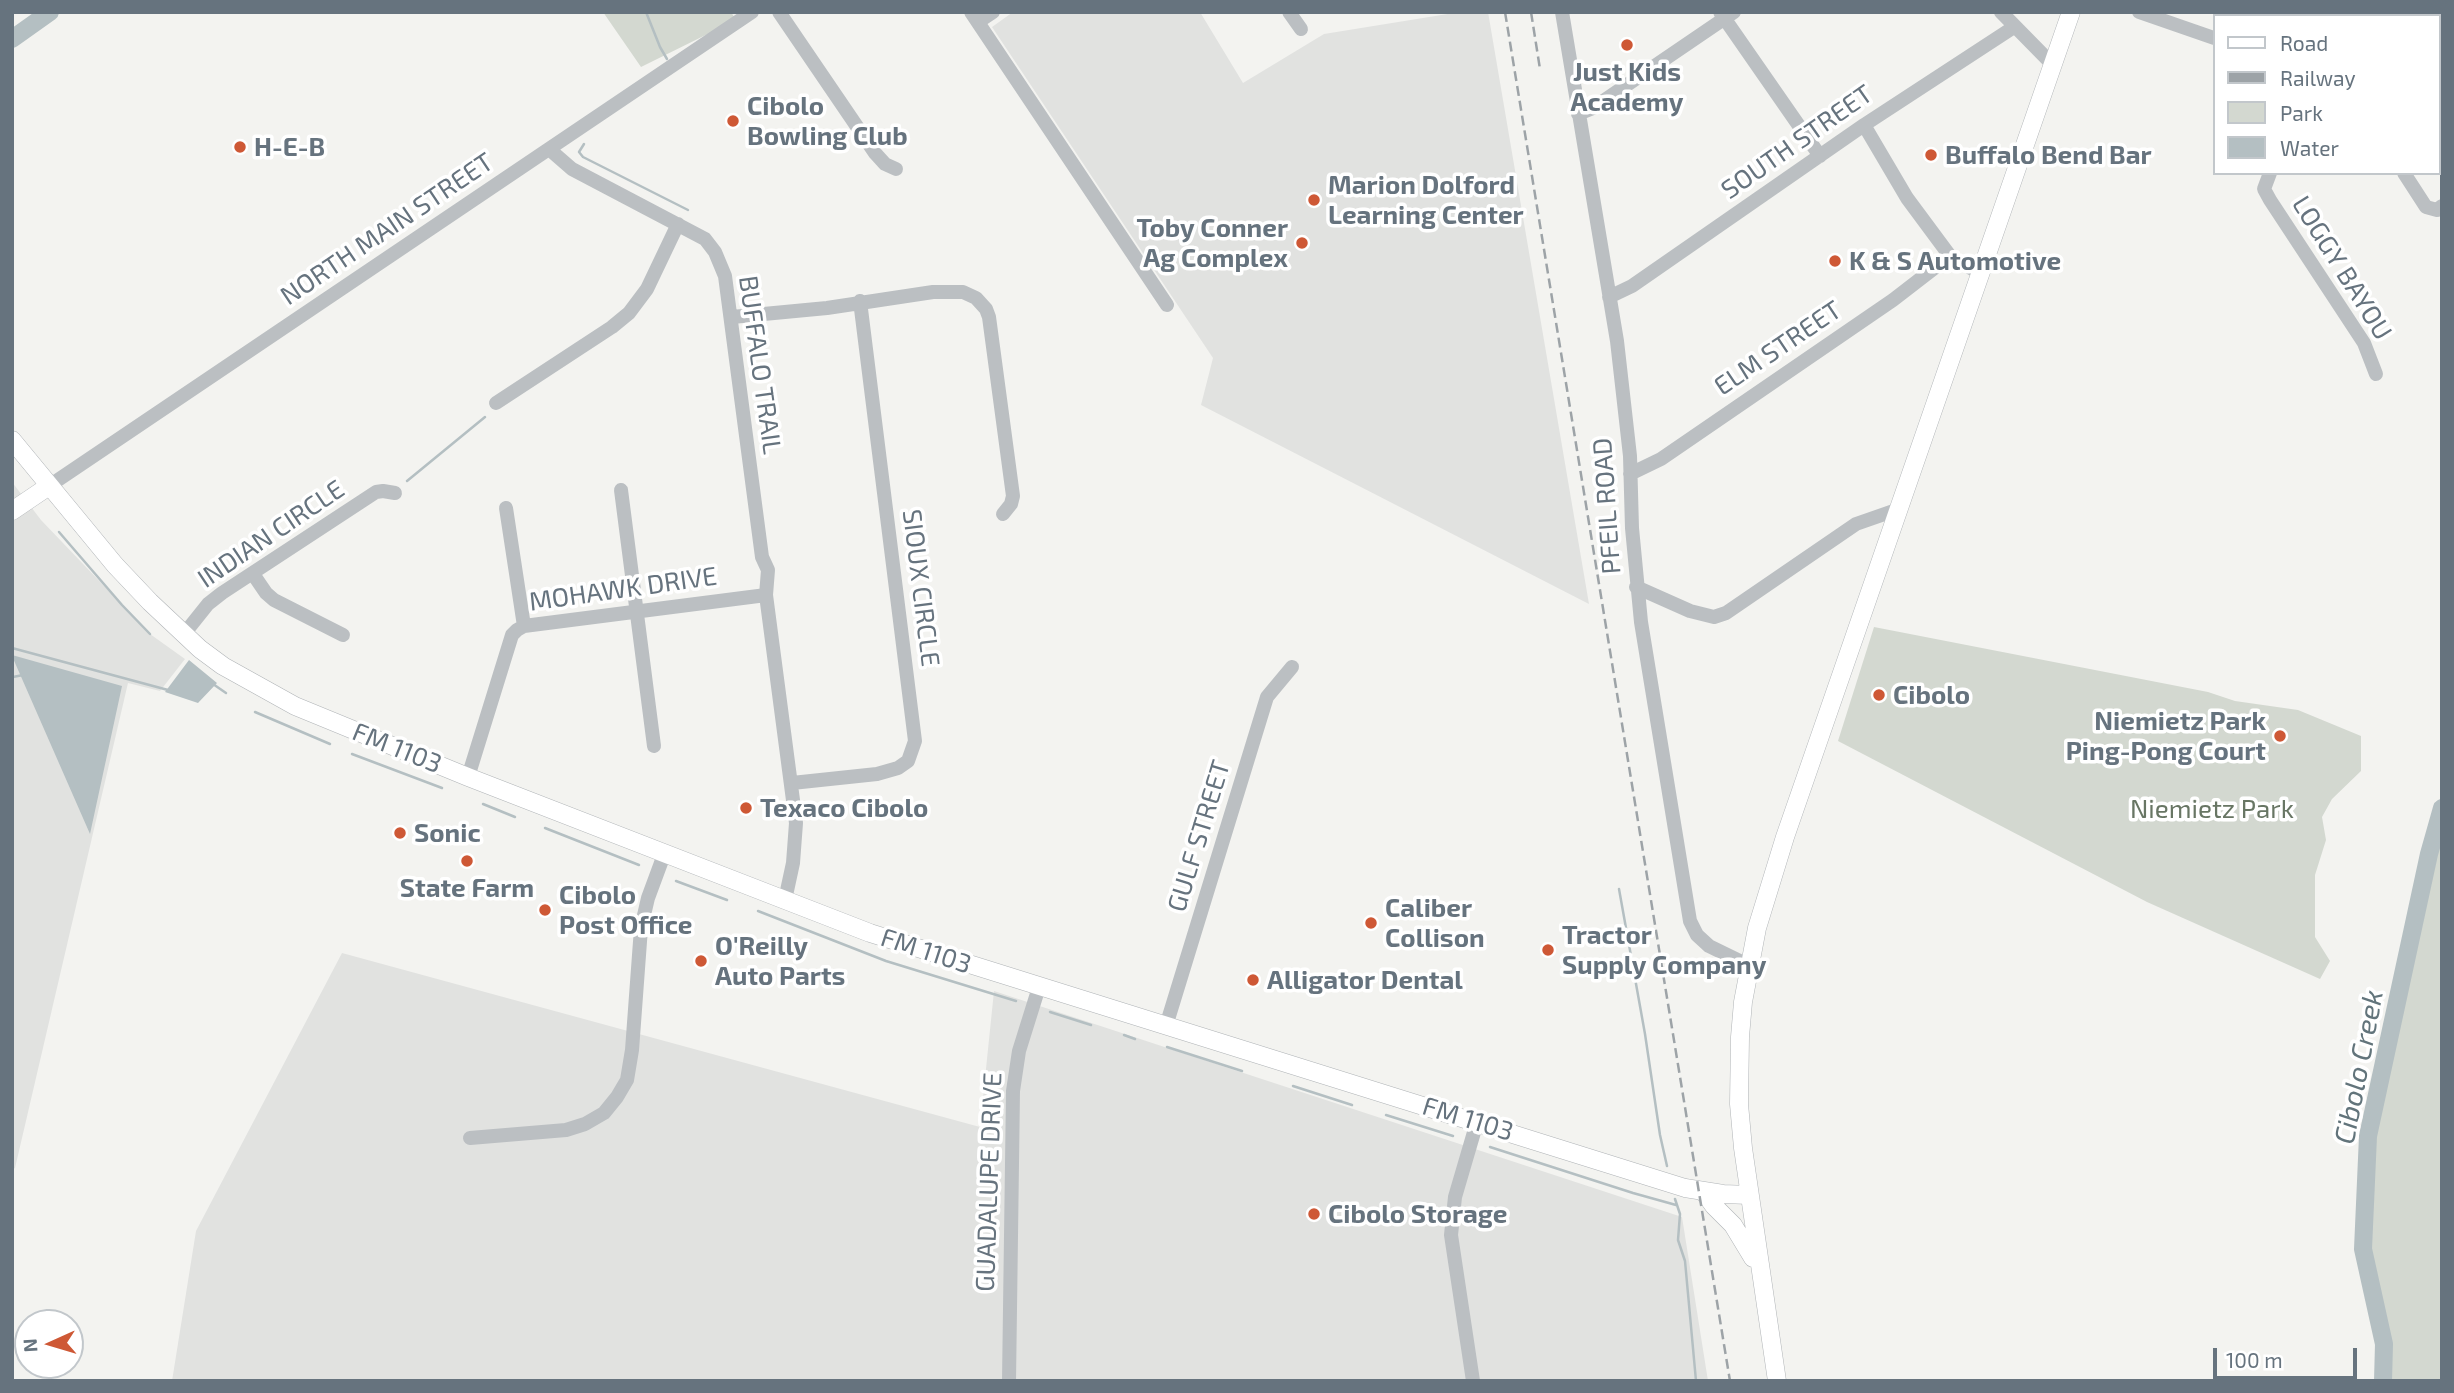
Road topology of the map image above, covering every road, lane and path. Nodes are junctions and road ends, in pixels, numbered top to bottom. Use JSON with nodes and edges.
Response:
{"nodes":[{"id":1,"x":752,"y":12,"type":"edge"},
{"id":2,"x":779,"y":12,"type":"edge"},
{"id":3,"x":993,"y":12,"type":"edge"},
{"id":4,"x":1289,"y":12,"type":"edge"},
{"id":5,"x":1562,"y":12,"type":"edge"},
{"id":6,"x":2001,"y":12,"type":"edge"},
{"id":7,"x":2071,"y":12,"type":"edge"},
{"id":8,"x":2139,"y":12,"type":"edge"},
{"id":9,"x":1726,"y":14,"type":"edge"},
{"id":10,"x":974,"y":17,"type":"edge"},
{"id":11,"x":2014,"y":27,"type":"junction"},
{"id":12,"x":1301,"y":29,"type":"dead end"},
{"id":13,"x":2212,"y":37,"type":"edge"},
{"id":14,"x":2053,"y":65,"type":"junction"},
{"id":15,"x":1578,"y":114,"type":"junction"},
{"id":16,"x":1864,"y":125,"type":"junction"},
{"id":17,"x":549,"y":149,"type":"junction"},
{"id":18,"x":1820,"y":156,"type":"junction"},
{"id":19,"x":895,"y":169,"type":"dead end"},
{"id":20,"x":2269,"y":175,"type":"edge"},
{"id":21,"x":2405,"y":175,"type":"edge"},
{"id":22,"x":2439,"y":208,"type":"edge"},
{"id":23,"x":678,"y":225,"type":"junction"},
{"id":24,"x":1950,"y":256,"type":"junction"},
{"id":25,"x":1981,"y":274,"type":"junction"},
{"id":26,"x":1609,"y":297,"type":"junction"},
{"id":27,"x":860,"y":301,"type":"junction"},
{"id":28,"x":1167,"y":305,"type":"dead end"},
{"id":29,"x":732,"y":317,"type":"junction"},
{"id":30,"x":2376,"y":374,"type":"dead end"},
{"id":31,"x":496,"y":403,"type":"dead end"},
{"id":32,"x":12,"y":440,"type":"edge"},
{"id":33,"x":1630,"y":474,"type":"junction"},
{"id":34,"x":49,"y":486,"type":"junction"},
{"id":35,"x":621,"y":490,"type":"dead end"},
{"id":36,"x":395,"y":493,"type":"dead end"},
{"id":37,"x":506,"y":508,"type":"dead end"},
{"id":38,"x":1899,"y":509,"type":"junction"},
{"id":39,"x":12,"y":511,"type":"edge"},
{"id":40,"x":1003,"y":514,"type":"dead end"},
{"id":41,"x":253,"y":574,"type":"junction"},
{"id":42,"x":1636,"y":587,"type":"junction"},
{"id":43,"x":766,"y":595,"type":"junction"},
{"id":44,"x":638,"y":612,"type":"junction"},
{"id":45,"x":524,"y":626,"type":"junction"},
{"id":46,"x":184,"y":634,"type":"junction"},
{"id":47,"x":343,"y":635,"type":"dead end"},
{"id":48,"x":1292,"y":667,"type":"dead end"},
{"id":49,"x":653,"y":746,"type":"dead end"},
{"id":50,"x":468,"y":777,"type":"junction"},
{"id":51,"x":792,"y":783,"type":"junction"},
{"id":52,"x":665,"y":852,"type":"junction"},
{"id":53,"x":785,"y":900,"type":"junction"},
{"id":54,"x":1750,"y":966,"type":"junction"},
{"id":55,"x":1039,"y":987,"type":"junction"},
{"id":56,"x":1166,"y":1026,"type":"junction"},
{"id":57,"x":1477,"y":1122,"type":"junction"},
{"id":58,"x":470,"y":1138,"type":"dead end"},
{"id":59,"x":1704,"y":1192,"type":"junction"},
{"id":60,"x":1749,"y":1195,"type":"junction"},
{"id":61,"x":1761,"y":1274,"type":"junction"},
{"id":62,"x":1009,"y":1381,"type":"edge"},
{"id":63,"x":1473,"y":1381,"type":"edge"},
{"id":64,"x":1777,"y":1381,"type":"edge"}],
"edges":[{"from":1,"to":17,"type":"street","name":"NORTH MAIN STREET"},
{"from":2,"to":19,"type":"street"},
{"from":3,"to":10,"type":"street"},
{"from":4,"to":12,"type":"street"},
{"from":5,"to":15,"type":"street","name":"PFEIL ROAD"},
{"from":6,"to":11,"type":"street"},
{"from":7,"to":14,"type":"main road"},
{"from":8,"to":13,"type":"street"},
{"from":9,"to":15,"type":"street"},
{"from":9,"to":18,"type":"street"},
{"from":10,"to":28,"type":"street"},
{"from":11,"to":14,"type":"street"},
{"from":11,"to":16,"type":"street","name":"SOUTH STREET"},
{"from":14,"to":25,"type":"main road"},
{"from":15,"to":26,"type":"street","name":"PFEIL ROAD"},
{"from":16,"to":18,"type":"street","name":"SOUTH STREET"},
{"from":16,"to":24,"type":"street"},
{"from":17,"to":23,"type":"street","name":"BUFFALO TRAIL"},
{"from":17,"to":34,"type":"street","name":"NORTH MAIN STREET"},
{"from":18,"to":26,"type":"street","name":"SOUTH STREET"},
{"from":20,"to":30,"type":"street","name":"LOGGY BAYOU"},
{"from":21,"to":22,"type":"street"},
{"from":23,"to":29,"type":"street","name":"BUFFALO TRAIL"},
{"from":23,"to":31,"type":"street"},
{"from":24,"to":25,"type":"street"},
{"from":24,"to":33,"type":"street","name":"ELM STREET"},
{"from":25,"to":38,"type":"main road"},
{"from":26,"to":33,"type":"street","name":"PFEIL ROAD"},
{"from":27,"to":29,"type":"street"},
{"from":27,"to":40,"type":"street"},
{"from":27,"to":51,"type":"street","name":"SIOUX CIRCLE"},
{"from":29,"to":43,"type":"street","name":"BUFFALO TRAIL"},
{"from":32,"to":34,"type":"main road","name":"FM 1103","number":"FM 1103"},
{"from":33,"to":42,"type":"street","name":"PFEIL ROAD"},
{"from":34,"to":39,"type":"main road"},
{"from":34,"to":46,"type":"main road","name":"FM 1103","number":"FM 1103"},
{"from":35,"to":44,"type":"street"},
{"from":36,"to":41,"type":"street","name":"INDIAN CIRCLE"},
{"from":37,"to":45,"type":"street"},
{"from":38,"to":42,"type":"street"},
{"from":38,"to":54,"type":"main road"},
{"from":41,"to":46,"type":"street","name":"INDIAN CIRCLE"},
{"from":41,"to":47,"type":"street"},
{"from":42,"to":54,"type":"street","name":"PFEIL ROAD"},
{"from":43,"to":44,"type":"street","name":"MOHAWK DRIVE"},
{"from":43,"to":51,"type":"street","name":"BUFFALO TRAIL"},
{"from":44,"to":45,"type":"street","name":"MOHAWK DRIVE"},
{"from":44,"to":49,"type":"street"},
{"from":45,"to":50,"type":"street","name":"MOHAWK DRIVE"},
{"from":46,"to":50,"type":"main road","name":"FM 1103","number":"FM 1103"},
{"from":48,"to":56,"type":"street","name":"GULF STREET"},
{"from":50,"to":52,"type":"main road","name":"FM 1103","number":"FM 1103"},
{"from":51,"to":53,"type":"street","name":"BUFFALO TRAIL"},
{"from":52,"to":53,"type":"main road","name":"FM 1103","number":"FM 1103"},
{"from":52,"to":58,"type":"street"},
{"from":53,"to":55,"type":"main road","name":"FM 1103","number":"FM 1103"},
{"from":54,"to":60,"type":"main road"},
{"from":55,"to":56,"type":"main road","name":"FM 1103","number":"FM 1103"},
{"from":55,"to":62,"type":"street","name":"GUADALUPE DRIVE"},
{"from":56,"to":57,"type":"main road","name":"FM 1103","number":"FM 1103"},
{"from":57,"to":59,"type":"main road","name":"FM 1103","number":"FM 1103"},
{"from":57,"to":63,"type":"street"},
{"from":59,"to":60,"type":"main road","name":"FM 1103","number":"FM 1103"},
{"from":59,"to":61,"type":"main road"},
{"from":60,"to":61,"type":"main road"},
{"from":61,"to":64,"type":"main road"}]}
